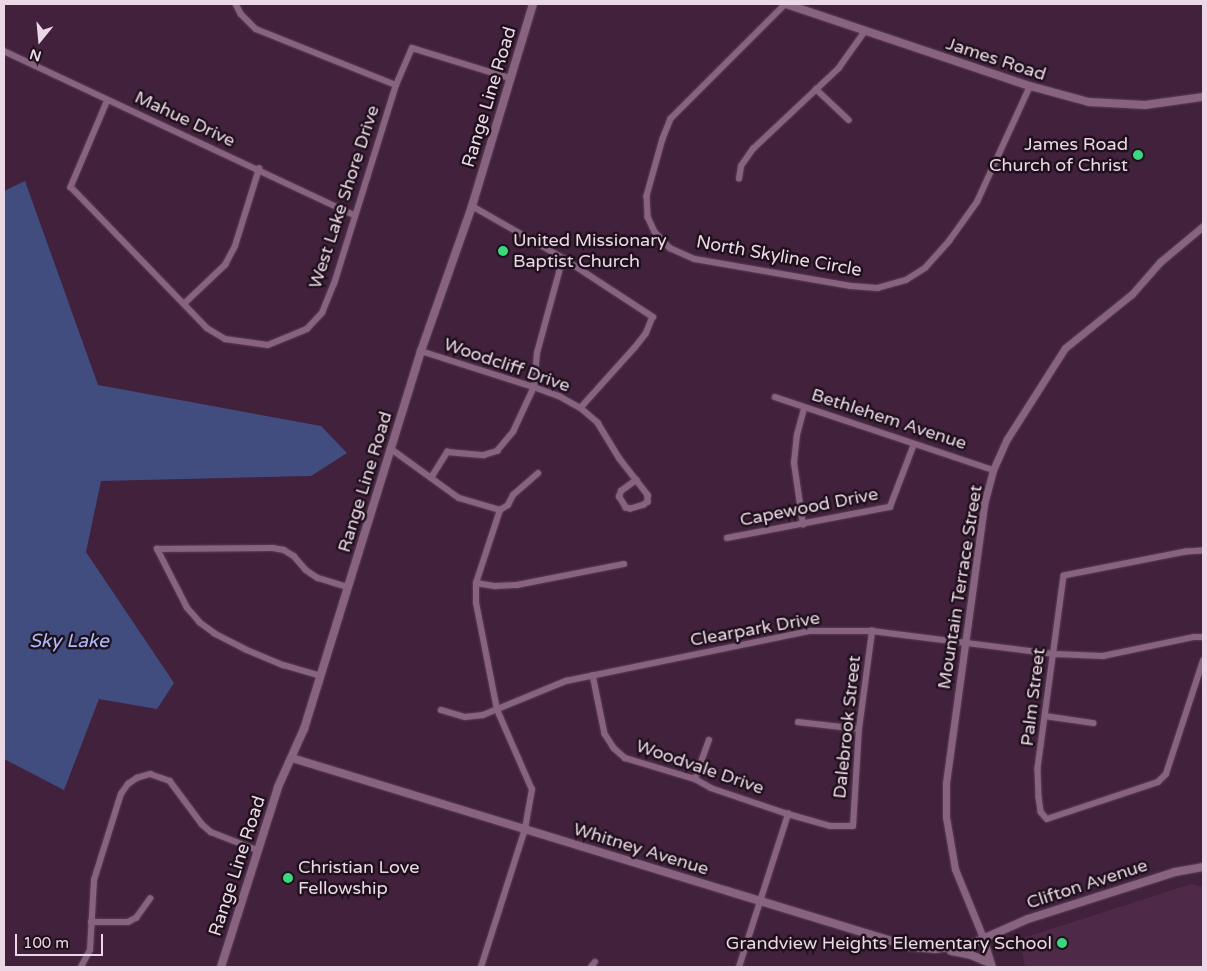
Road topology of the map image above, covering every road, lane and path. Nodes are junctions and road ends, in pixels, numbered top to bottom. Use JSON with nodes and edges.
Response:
{"nodes":[{"id":1,"x":236,"y":4,"type":"edge"},
{"id":2,"x":533,"y":4,"type":"edge"},
{"id":3,"x":786,"y":4,"type":"edge"},
{"id":4,"x":864,"y":31,"type":"junction"},
{"id":5,"x":4,"y":51,"type":"edge"},
{"id":6,"x":510,"y":78,"type":"junction"},
{"id":7,"x":396,"y":85,"type":"junction"},
{"id":8,"x":1030,"y":86,"type":"junction"},
{"id":9,"x":816,"y":89,"type":"junction"},
{"id":10,"x":1203,"y":97,"type":"edge"},
{"id":11,"x":108,"y":100,"type":"junction"},
{"id":12,"x":849,"y":120,"type":"dead end"},
{"id":13,"x":259,"y":169,"type":"junction"},
{"id":14,"x":739,"y":179,"type":"dead end"},
{"id":15,"x":472,"y":206,"type":"junction"},
{"id":16,"x":354,"y":215,"type":"junction"},
{"id":17,"x":1203,"y":226,"type":"edge"},
{"id":18,"x":563,"y":258,"type":"junction"},
{"id":19,"x":184,"y":304,"type":"junction"},
{"id":20,"x":421,"y":351,"type":"junction"},
{"id":21,"x":534,"y":387,"type":"junction"},
{"id":22,"x":775,"y":397,"type":"dead end"},
{"id":23,"x":581,"y":408,"type":"junction"},
{"id":24,"x":804,"y":408,"type":"junction"},
{"id":25,"x":914,"y":444,"type":"junction"},
{"id":26,"x":390,"y":448,"type":"junction"},
{"id":27,"x":993,"y":470,"type":"junction"},
{"id":28,"x":538,"y":473,"type":"dead end"},
{"id":29,"x":431,"y":478,"type":"junction"},
{"id":30,"x":636,"y":480,"type":"junction"},
{"id":31,"x":500,"y":510,"type":"junction"},
{"id":32,"x":803,"y":525,"type":"junction"},
{"id":33,"x":727,"y":538,"type":"dead end"},
{"id":34,"x":1203,"y":551,"type":"edge"},
{"id":35,"x":624,"y":564,"type":"dead end"},
{"id":36,"x":476,"y":583,"type":"junction"},
{"id":37,"x":348,"y":587,"type":"junction"},
{"id":38,"x":872,"y":631,"type":"junction"},
{"id":39,"x":1203,"y":637,"type":"edge"},
{"id":40,"x":966,"y":642,"type":"junction"},
{"id":41,"x":1053,"y":654,"type":"junction"},
{"id":42,"x":1203,"y":661,"type":"edge"},
{"id":43,"x":593,"y":675,"type":"junction"},
{"id":44,"x":320,"y":676,"type":"junction"},
{"id":45,"x":441,"y":710,"type":"dead end"},
{"id":46,"x":497,"y":710,"type":"junction"},
{"id":47,"x":1045,"y":716,"type":"junction"},
{"id":48,"x":798,"y":722,"type":"dead end"},
{"id":49,"x":1093,"y":723,"type":"dead end"},
{"id":50,"x":859,"y":730,"type":"junction"},
{"id":51,"x":709,"y":740,"type":"dead end"},
{"id":52,"x":292,"y":758,"type":"junction"},
{"id":53,"x":695,"y":779,"type":"junction"},
{"id":54,"x":788,"y":814,"type":"junction"},
{"id":55,"x":853,"y":826,"type":"joint"},
{"id":56,"x":525,"y":829,"type":"junction"},
{"id":57,"x":257,"y":850,"type":"junction"},
{"id":58,"x":1203,"y":867,"type":"edge"},
{"id":59,"x":150,"y":899,"type":"dead end"},
{"id":60,"x":762,"y":901,"type":"junction"},
{"id":61,"x":91,"y":922,"type":"junction"},
{"id":62,"x":984,"y":940,"type":"junction"},
{"id":63,"x":942,"y":949,"type":"junction"},
{"id":64,"x":991,"y":965,"type":"edge"},
{"id":65,"x":81,"y":967,"type":"edge"},
{"id":66,"x":221,"y":967,"type":"edge"},
{"id":67,"x":481,"y":967,"type":"edge"},
{"id":68,"x":739,"y":967,"type":"edge"}],
"edges":[{"from":1,"to":7,"type":"street"},
{"from":2,"to":6,"type":"main road","name":"Range Line Road"},
{"from":3,"to":4,"type":"main road","name":"James Road"},
{"from":3,"to":8,"type":"street","name":"North Skyline Circle"},
{"from":4,"to":8,"type":"main road","name":"James Road"},
{"from":4,"to":9,"type":"street"},
{"from":5,"to":11,"type":"street","name":"Mahue Drive"},
{"from":6,"to":7,"type":"street","name":"West Lake Shore Drive"},
{"from":6,"to":15,"type":"main road","name":"Range Line Road"},
{"from":7,"to":16,"type":"street","name":"West Lake Shore Drive"},
{"from":8,"to":10,"type":"main road","name":"James Road"},
{"from":9,"to":12,"type":"street"},
{"from":9,"to":14,"type":"street"},
{"from":11,"to":13,"type":"street","name":"Mahue Drive"},
{"from":11,"to":19,"type":"street","name":"West Lake Shore Drive"},
{"from":13,"to":16,"type":"street","name":"Mahue Drive"},
{"from":13,"to":19,"type":"street"},
{"from":15,"to":18,"type":"street"},
{"from":15,"to":20,"type":"main road","name":"Range Line Road"},
{"from":16,"to":19,"type":"street","name":"West Lake Shore Drive"},
{"from":17,"to":27,"type":"street","name":"Mountain Terrace Street"},
{"from":18,"to":21,"type":"street"},
{"from":18,"to":23,"type":"street"},
{"from":20,"to":21,"type":"street","name":"Woodcliff Drive"},
{"from":20,"to":26,"type":"main road","name":"Range Line Road"},
{"from":21,"to":23,"type":"street","name":"Woodcliff Drive"},
{"from":21,"to":29,"type":"street"},
{"from":22,"to":24,"type":"street","name":"Bethlehem Avenue"},
{"from":23,"to":30,"type":"street","name":"Woodcliff Drive"},
{"from":24,"to":25,"type":"street","name":"Bethlehem Avenue"},
{"from":24,"to":32,"type":"street"},
{"from":25,"to":27,"type":"street","name":"Bethlehem Avenue"},
{"from":25,"to":32,"type":"street","name":"Capewood Drive"},
{"from":26,"to":29,"type":"street"},
{"from":26,"to":37,"type":"main road","name":"Range Line Road"},
{"from":27,"to":40,"type":"street","name":"Mountain Terrace Street"},
{"from":28,"to":31,"type":"street"},
{"from":29,"to":31,"type":"street"},
{"from":30,"to":30,"type":"street","name":"Woodcliff Drive"},
{"from":31,"to":36,"type":"street"},
{"from":32,"to":33,"type":"street","name":"Capewood Drive"},
{"from":34,"to":41,"type":"street","name":"Palm Street"},
{"from":35,"to":36,"type":"street"},
{"from":36,"to":46,"type":"street"},
{"from":37,"to":44,"type":"main road","name":"Range Line Road"},
{"from":37,"to":44,"type":"street"},
{"from":38,"to":40,"type":"street","name":"Clearpark Drive"},
{"from":38,"to":43,"type":"street","name":"Clearpark Drive"},
{"from":38,"to":50,"type":"street","name":"Dalebrook Street"},
{"from":39,"to":41,"type":"street","name":"Clearpark Drive"},
{"from":40,"to":41,"type":"street","name":"Clearpark Drive"},
{"from":40,"to":62,"type":"street","name":"Mountain Terrace Street"},
{"from":41,"to":47,"type":"street","name":"Palm Street"},
{"from":42,"to":47,"type":"street","name":"Palm Street"},
{"from":43,"to":46,"type":"street","name":"Clearpark Drive"},
{"from":43,"to":53,"type":"street","name":"Woodvale Drive"},
{"from":44,"to":52,"type":"main road","name":"Range Line Road"},
{"from":45,"to":46,"type":"street","name":"Clearpark Drive"},
{"from":46,"to":56,"type":"street"},
{"from":47,"to":49,"type":"street"},
{"from":48,"to":50,"type":"street"},
{"from":50,"to":55,"type":"street","name":"Dalebrook Street"},
{"from":51,"to":53,"type":"street"},
{"from":52,"to":56,"type":"main road","name":"Whitney Avenue"},
{"from":52,"to":57,"type":"main road","name":"Range Line Road"},
{"from":53,"to":54,"type":"street","name":"Woodvale Drive"},
{"from":54,"to":55,"type":"street","name":"Woodvale Drive"},
{"from":54,"to":60,"type":"street"},
{"from":56,"to":60,"type":"main road","name":"Whitney Avenue"},
{"from":56,"to":67,"type":"street"},
{"from":57,"to":61,"type":"street"},
{"from":57,"to":66,"type":"main road","name":"Range Line Road"},
{"from":58,"to":62,"type":"main road","name":"Clifton Avenue"},
{"from":59,"to":61,"type":"street"},
{"from":60,"to":63,"type":"main road","name":"Whitney Avenue"},
{"from":60,"to":68,"type":"street"},
{"from":61,"to":65,"type":"street"},
{"from":62,"to":63,"type":"main road","name":"Whitney Avenue"},
{"from":62,"to":64,"type":"street","name":"Mountain Terrace Street"},
{"from":63,"to":64,"type":"main road"}]}
